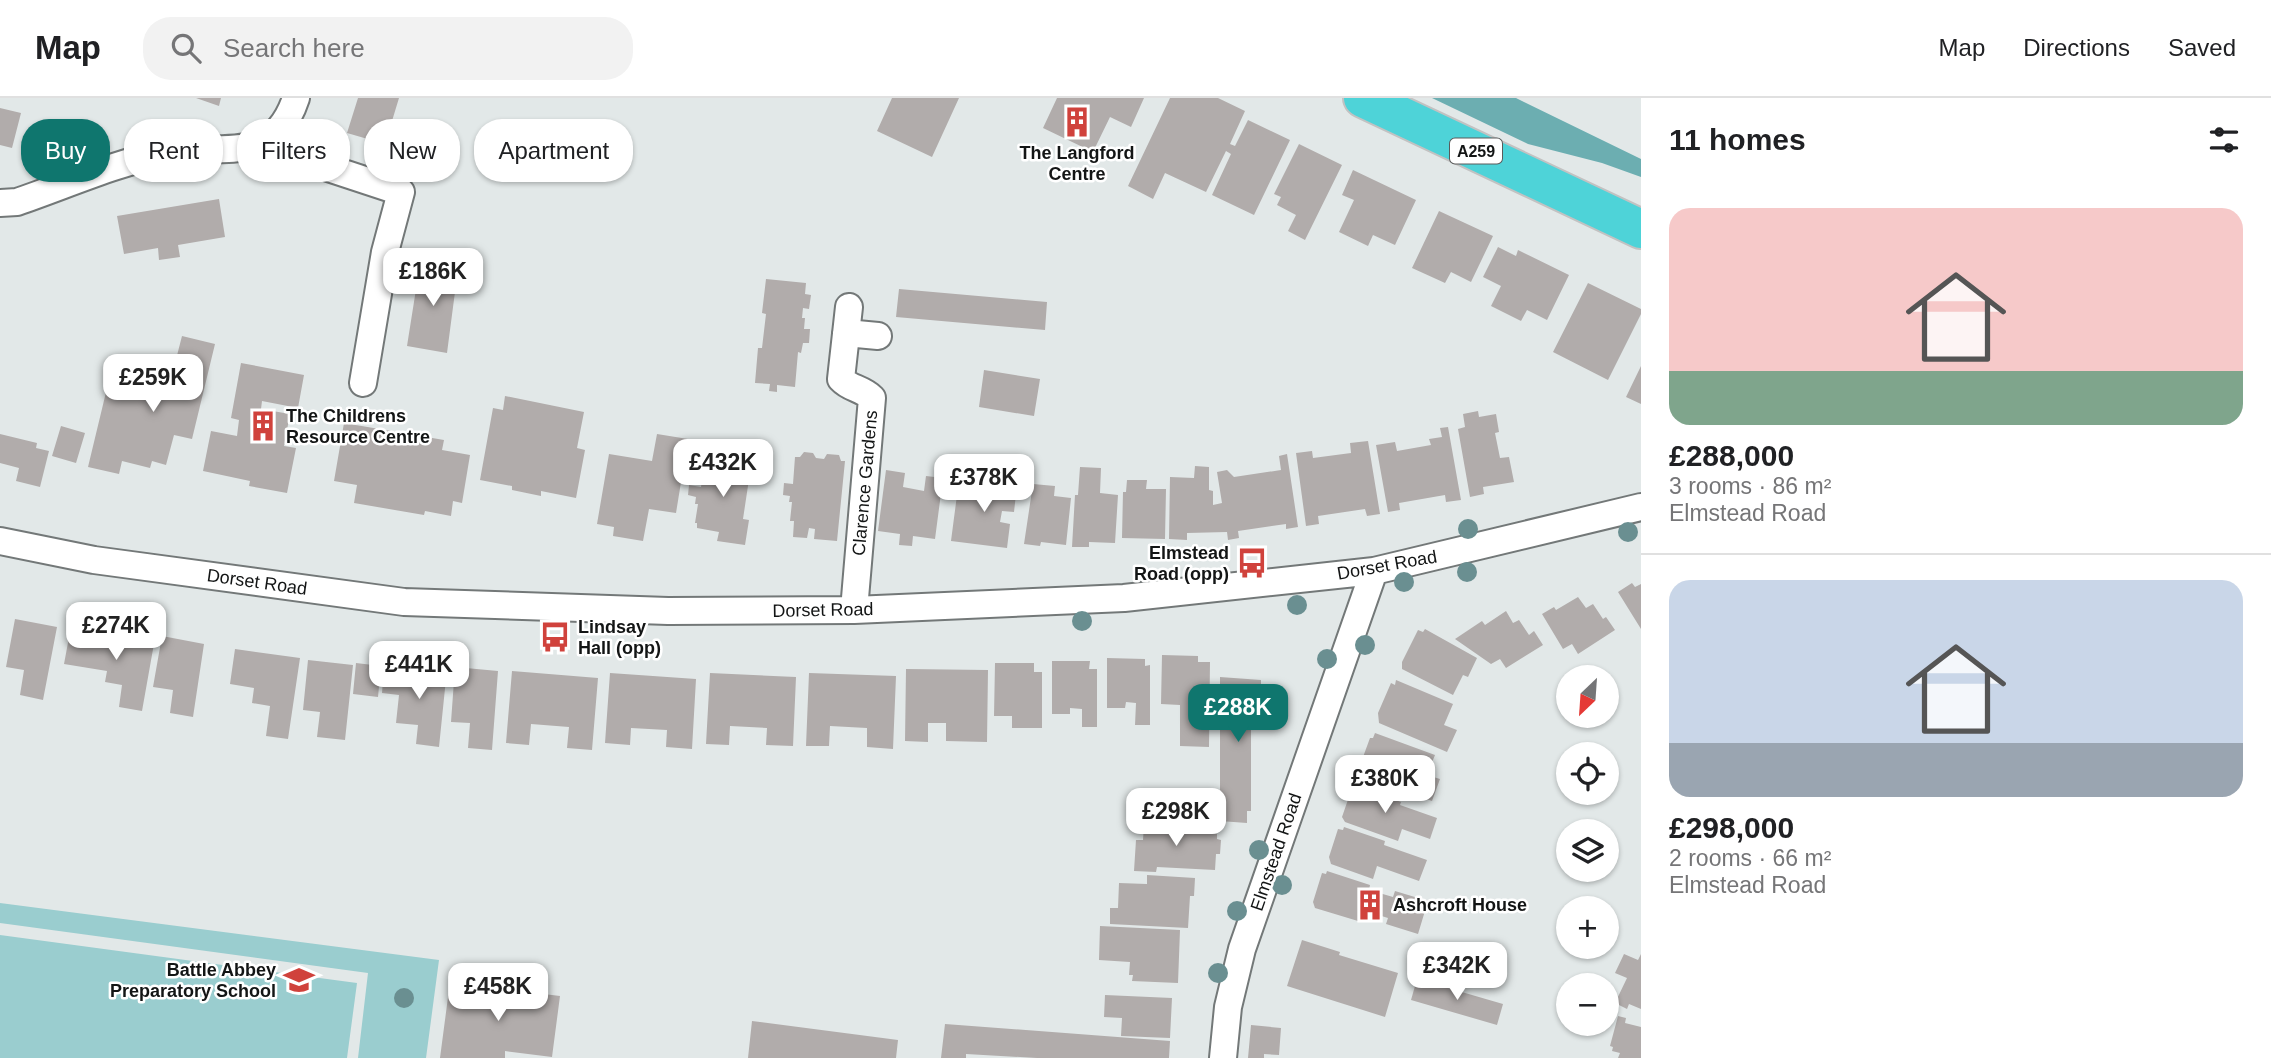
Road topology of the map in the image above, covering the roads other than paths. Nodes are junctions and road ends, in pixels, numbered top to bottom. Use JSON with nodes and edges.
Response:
{"nodes":[{"id":1,"x":296,"y":98,"type":"edge"},
{"id":2,"x":1363,"y":98,"type":"edge"},
{"id":3,"x":286,"y":119,"type":"edge"},
{"id":4,"x":237,"y":147,"type":"edge"},
{"id":5,"x":350,"y":175,"type":"edge"},
{"id":6,"x":0,"y":203,"type":"edge"},
{"id":7,"x":1641,"y":229,"type":"edge"},
{"id":8,"x":849,"y":307,"type":"dead end"},
{"id":9,"x":846,"y":333,"type":"junction"},
{"id":10,"x":878,"y":337,"type":"dead end"},
{"id":11,"x":363,"y":383,"type":"dead end"},
{"id":12,"x":1641,"y":507,"type":"edge"},
{"id":13,"x":0,"y":541,"type":"edge"},
{"id":14,"x":1374,"y":571,"type":"junction"},
{"id":15,"x":854,"y":610,"type":"junction"},
{"id":16,"x":1223,"y":1058,"type":"edge"}],
"edges":[{"from":1,"to":3,"type":"street"},
{"from":2,"to":7,"type":"highway","number":"A259"},
{"from":4,"to":6,"type":"street"},
{"from":5,"to":11,"type":"street"},
{"from":8,"to":9,"type":"street","name":"Clarence Gardens"},
{"from":9,"to":10,"type":"street"},
{"from":9,"to":15,"type":"street","name":"Clarence Gardens"},
{"from":12,"to":14,"type":"street","name":"Dorset Road"},
{"from":13,"to":15,"type":"street","name":"Dorset Road"},
{"from":14,"to":15,"type":"street","name":"Dorset Road"},
{"from":14,"to":16,"type":"street","name":"Elmstead Road"}]}
